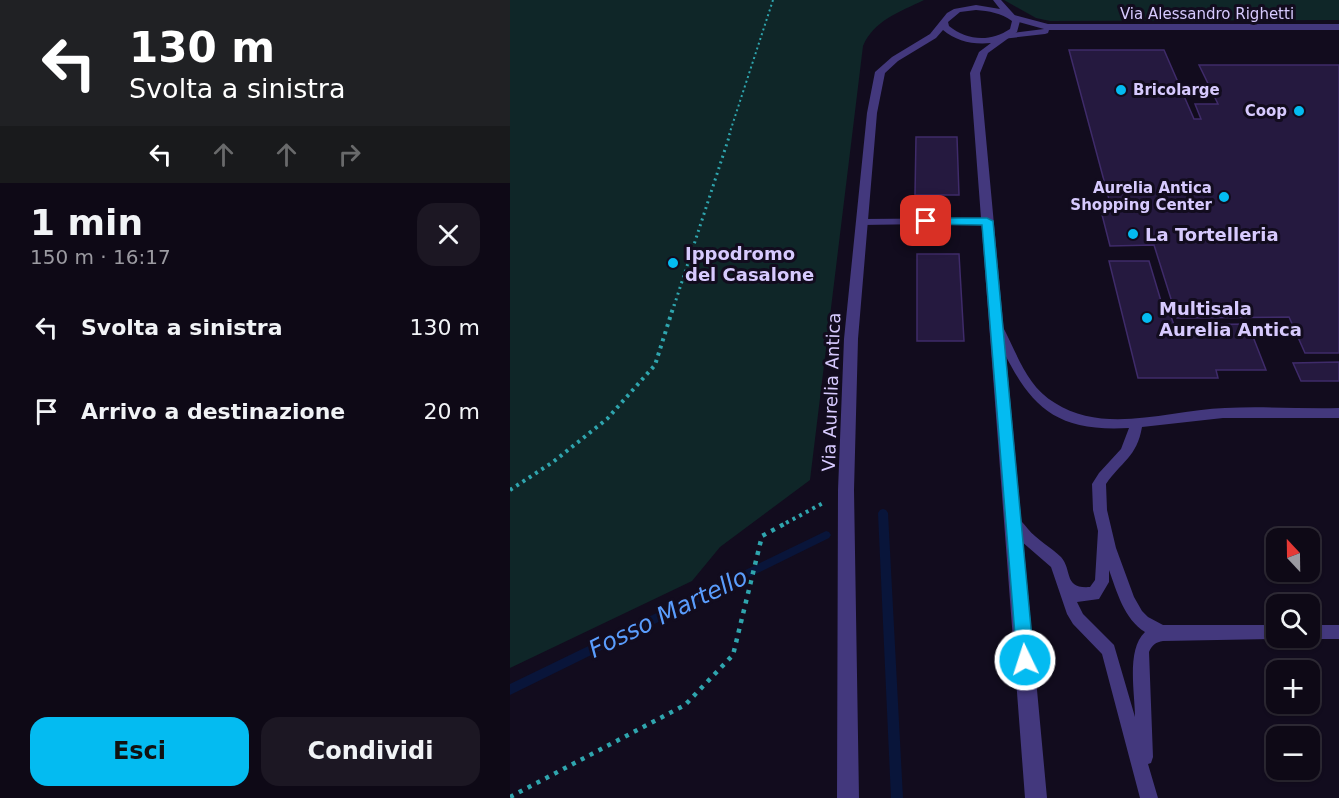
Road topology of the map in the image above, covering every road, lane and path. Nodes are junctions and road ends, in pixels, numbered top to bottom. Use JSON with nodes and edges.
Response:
{"nodes":[{"id":1,"x":772,"y":0,"type":"edge"},
{"id":2,"x":972,"y":0,"type":"edge"},
{"id":3,"x":997,"y":0,"type":"edge"},
{"id":4,"x":948,"y":17,"type":"junction"},
{"id":5,"x":1013,"y":18,"type":"junction"},
{"id":6,"x":1339,"y":27,"type":"edge"},
{"id":7,"x":1075,"y":28,"type":"junction"},
{"id":8,"x":1005,"y":36,"type":"junction"},
{"id":9,"x":987,"y":221,"type":"junction"},
{"id":10,"x":862,"y":222,"type":"junction"},
{"id":11,"x":996,"y":325,"type":"junction"},
{"id":12,"x":1339,"y":413,"type":"edge"},
{"id":13,"x":1136,"y":424,"type":"junction"},
{"id":14,"x":510,"y":490,"type":"edge"},
{"id":15,"x":846,"y":490,"type":"junction"},
{"id":16,"x":1014,"y":523,"type":"junction"},
{"id":17,"x":1103,"y":528,"type":"junction"},
{"id":18,"x":1064,"y":585,"type":"junction"},
{"id":19,"x":1266,"y":632,"type":"edge"},
{"id":20,"x":1320,"y":632,"type":"edge"},
{"id":21,"x":1339,"y":632,"type":"edge"},
{"id":22,"x":1163,"y":633,"type":"junction"},
{"id":23,"x":1147,"y":790,"type":"edge"},
{"id":24,"x":510,"y":797,"type":"edge"},
{"id":25,"x":848,"y":798,"type":"edge"},
{"id":26,"x":1036,"y":798,"type":"edge"}],
"edges":[{"from":1,"to":14,"type":"path"},
{"from":2,"to":4,"type":"street","name":"Via Aurelia Antica"},
{"from":3,"to":5,"type":"street"},
{"from":4,"to":5,"type":"street"},
{"from":4,"to":8,"type":"street"},
{"from":4,"to":10,"type":"street","name":"Via Aurelia Antica"},
{"from":5,"to":7,"type":"street"},
{"from":5,"to":8,"type":"street"},
{"from":6,"to":7,"type":"street","name":"Via Alessandro Righetti"},
{"from":7,"to":8,"type":"street"},
{"from":8,"to":9,"type":"street"},
{"from":9,"to":10,"type":"lane"},
{"from":9,"to":11,"type":"street"},
{"from":10,"to":15,"type":"street","name":"Via Aurelia Antica"},
{"from":11,"to":13,"type":"lane"},
{"from":11,"to":16,"type":"street"},
{"from":12,"to":13,"type":"lane"},
{"from":13,"to":17,"type":"lane"},
{"from":15,"to":24,"type":"path"},
{"from":15,"to":25,"type":"street","name":"Via Aurelia Antica"},
{"from":16,"to":18,"type":"lane"},
{"from":16,"to":26,"type":"street"},
{"from":17,"to":18,"type":"lane"},
{"from":17,"to":22,"type":"lane"},
{"from":18,"to":23,"type":"lane"},
{"from":19,"to":22,"type":"lane"},
{"from":20,"to":21,"type":"lane"},
{"from":22,"to":23,"type":"lane"}]}
